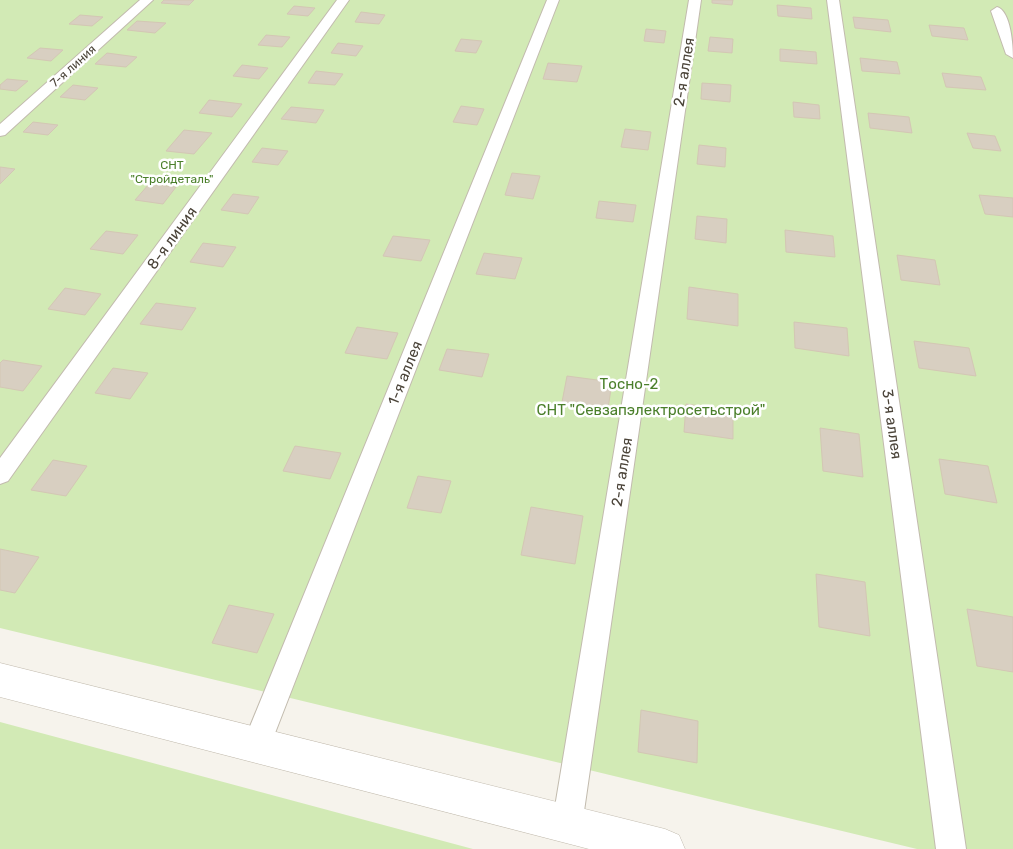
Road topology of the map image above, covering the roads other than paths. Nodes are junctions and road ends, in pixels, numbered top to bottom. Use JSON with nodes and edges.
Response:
{"nodes":[{"id":1,"x":147,"y":0,"type":"edge"},
{"id":2,"x":343,"y":0,"type":"edge"},
{"id":3,"x":553,"y":0,"type":"edge"},
{"id":4,"x":695,"y":0,"type":"edge"},
{"id":5,"x":833,"y":0,"type":"edge"},
{"id":6,"x":997,"y":11,"type":"dead end"},
{"id":7,"x":1013,"y":54,"type":"edge"},
{"id":8,"x":0,"y":132,"type":"edge"},
{"id":9,"x":0,"y":475,"type":"edge"},
{"id":10,"x":0,"y":680,"type":"edge"},
{"id":11,"x":256,"y":746,"type":"junction"},
{"id":12,"x":567,"y":825,"type":"junction"},
{"id":13,"x":666,"y":849,"type":"edge"},
{"id":14,"x":950,"y":849,"type":"edge"}],
"edges":[{"from":1,"to":8,"type":"lane","name":"7-я линия"},
{"from":2,"to":9,"type":"lane","name":"8-я линия"},
{"from":3,"to":11,"type":"lane","name":"1-я аллея"},
{"from":4,"to":12,"type":"lane","name":"2-я аллея"},
{"from":5,"to":14,"type":"lane","name":"3-я аллея"},
{"from":6,"to":7,"type":"lane"},
{"from":10,"to":11,"type":"street"},
{"from":11,"to":12,"type":"street"},
{"from":12,"to":13,"type":"street"}]}
